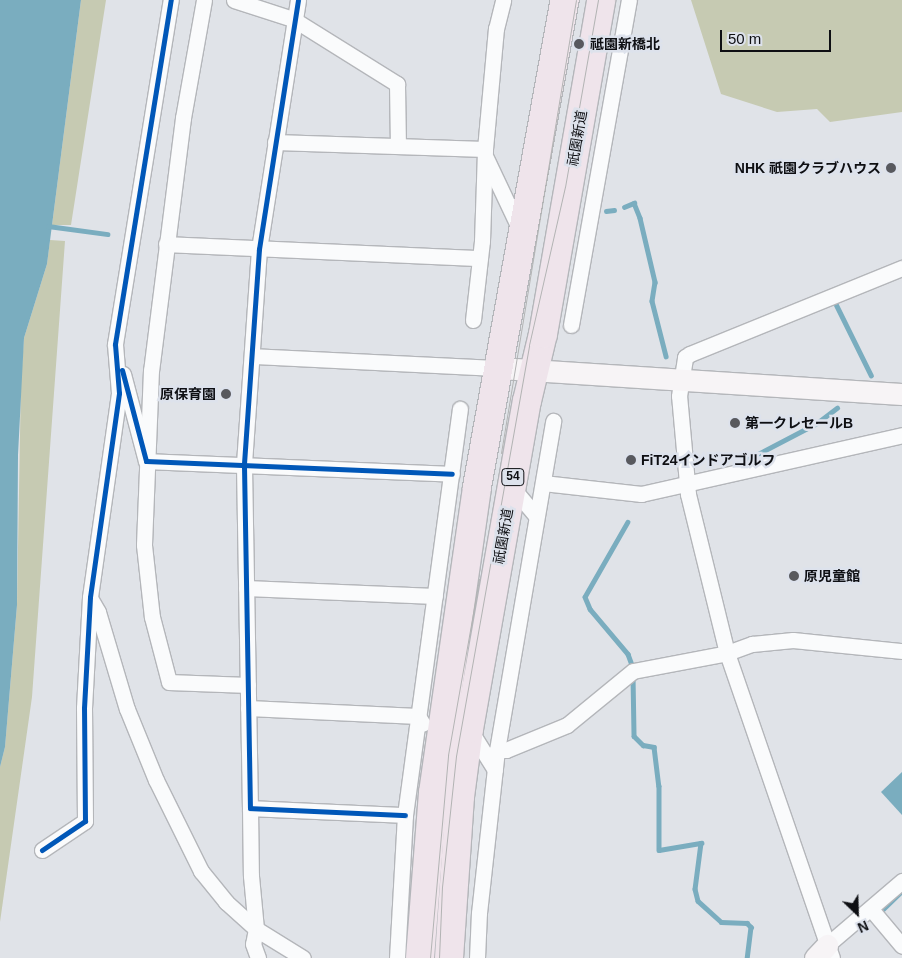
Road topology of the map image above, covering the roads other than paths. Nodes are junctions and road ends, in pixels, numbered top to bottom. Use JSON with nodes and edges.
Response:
{"nodes":[{"id":1,"x":171,"y":0,"type":"edge"},
{"id":2,"x":204,"y":0,"type":"edge"},
{"id":3,"x":234,"y":0,"type":"edge"},
{"id":4,"x":298,"y":0,"type":"edge"},
{"id":5,"x":504,"y":0,"type":"edge"},
{"id":6,"x":565,"y":0,"type":"edge"},
{"id":7,"x":601,"y":0,"type":"edge"},
{"id":8,"x":629,"y":0,"type":"edge"},
{"id":9,"x":293,"y":19,"type":"junction"},
{"id":10,"x":275,"y":142,"type":"junction"},
{"id":11,"x":398,"y":145,"type":"junction"},
{"id":12,"x":485,"y":152,"type":"junction"},
{"id":13,"x":592,"y":205,"type":"junction"},
{"id":14,"x":562,"y":224,"type":"junction"},
{"id":15,"x":524,"y":238,"type":"junction"},
{"id":16,"x":166,"y":244,"type":"junction"},
{"id":17,"x":259,"y":249,"type":"junction"},
{"id":18,"x":480,"y":258,"type":"junction"},
{"id":19,"x":902,"y":268,"type":"edge"},
{"id":20,"x":473,"y":320,"type":"dead end"},
{"id":21,"x":571,"y":325,"type":"dead end"},
{"id":22,"x":115,"y":344,"type":"junction"},
{"id":23,"x":252,"y":356,"type":"junction"},
{"id":24,"x":499,"y":368,"type":"junction"},
{"id":25,"x":534,"y":370,"type":"junction"},
{"id":26,"x":682,"y":379,"type":"junction"},
{"id":27,"x":902,"y":394,"type":"edge"},
{"id":28,"x":460,"y":409,"type":"dead end"},
{"id":29,"x":553,"y":420,"type":"dead end"},
{"id":30,"x":902,"y":435,"type":"edge"},
{"id":31,"x":146,"y":461,"type":"junction"},
{"id":32,"x":244,"y":466,"type":"junction"},
{"id":33,"x":452,"y":474,"type":"junction"},
{"id":34,"x":543,"y":483,"type":"junction"},
{"id":35,"x":688,"y":485,"type":"junction"},
{"id":36,"x":512,"y":486,"type":"junction"},
{"id":37,"x":477,"y":487,"type":"junction"},
{"id":38,"x":448,"y":505,"type":"junction"},
{"id":39,"x":536,"y":516,"type":"junction"},
{"id":40,"x":246,"y":588,"type":"junction"},
{"id":41,"x":435,"y":596,"type":"junction"},
{"id":42,"x":90,"y":597,"type":"junction"},
{"id":43,"x":902,"y":651,"type":"edge"},
{"id":44,"x":727,"y":653,"type":"junction"},
{"id":45,"x":248,"y":685,"type":"junction"},
{"id":46,"x":248,"y":708,"type":"junction"},
{"id":47,"x":418,"y":716,"type":"junction"},
{"id":48,"x":469,"y":729,"type":"junction"},
{"id":49,"x":440,"y":750,"type":"junction"},
{"id":50,"x":497,"y":750,"type":"junction"},
{"id":51,"x":495,"y":770,"type":"junction"},
{"id":52,"x":250,"y":808,"type":"junction"},
{"id":53,"x":405,"y":815,"type":"junction"},
{"id":54,"x":42,"y":850,"type":"dead end"},
{"id":55,"x":902,"y":880,"type":"edge"},
{"id":56,"x":871,"y":909,"type":"junction"},
{"id":57,"x":256,"y":929,"type":"junction"},
{"id":58,"x":902,"y":946,"type":"edge"},
{"id":59,"x":825,"y":954,"type":"edge"},
{"id":60,"x":258,"y":958,"type":"edge"},
{"id":61,"x":303,"y":958,"type":"edge"},
{"id":62,"x":396,"y":958,"type":"edge"},
{"id":63,"x":420,"y":958,"type":"edge"},
{"id":64,"x":449,"y":958,"type":"edge"},
{"id":65,"x":477,"y":958,"type":"edge"}],
"edges":[{"from":1,"to":22,"type":"street"},
{"from":2,"to":16,"type":"street"},
{"from":3,"to":9,"type":"street"},
{"from":4,"to":9,"type":"street"},
{"from":5,"to":12,"type":"street"},
{"from":6,"to":15,"type":"highway","number":"54"},
{"from":7,"to":14,"type":"highway","name":"祇園新道","number":"54"},
{"from":8,"to":13,"type":"street"},
{"from":9,"to":10,"type":"street"},
{"from":9,"to":11,"type":"street"},
{"from":10,"to":11,"type":"street"},
{"from":10,"to":17,"type":"street"},
{"from":11,"to":12,"type":"street"},
{"from":12,"to":15,"type":"street"},
{"from":12,"to":18,"type":"street"},
{"from":13,"to":14,"type":"street"},
{"from":13,"to":21,"type":"street"},
{"from":14,"to":25,"type":"highway","name":"祇園新道","number":"54"},
{"from":15,"to":24,"type":"highway","number":"54"},
{"from":16,"to":17,"type":"street"},
{"from":16,"to":31,"type":"street"},
{"from":17,"to":18,"type":"street"},
{"from":17,"to":23,"type":"street"},
{"from":18,"to":20,"type":"street"},
{"from":19,"to":26,"type":"street"},
{"from":22,"to":31,"type":"street"},
{"from":22,"to":42,"type":"street"},
{"from":23,"to":24,"type":"street"},
{"from":23,"to":32,"type":"street"},
{"from":24,"to":25,"type":"street"},
{"from":24,"to":37,"type":"highway","number":"54"},
{"from":25,"to":26,"type":"street"},
{"from":25,"to":36,"type":"highway","name":"祇園新道","number":"54"},
{"from":26,"to":27,"type":"street"},
{"from":26,"to":35,"type":"street"},
{"from":28,"to":33,"type":"street"},
{"from":29,"to":34,"type":"street"},
{"from":30,"to":35,"type":"street"},
{"from":31,"to":32,"type":"street"},
{"from":31,"to":45,"type":"street"},
{"from":32,"to":33,"type":"street"},
{"from":32,"to":40,"type":"street"},
{"from":33,"to":38,"type":"street"},
{"from":34,"to":35,"type":"street"},
{"from":34,"to":39,"type":"street"},
{"from":35,"to":44,"type":"street"},
{"from":36,"to":39,"type":"street"},
{"from":36,"to":48,"type":"highway","name":"祇園新道","number":"54"},
{"from":37,"to":38,"type":"street"},
{"from":37,"to":49,"type":"highway","number":"54"},
{"from":38,"to":41,"type":"street"},
{"from":39,"to":50,"type":"street"},
{"from":40,"to":41,"type":"street"},
{"from":40,"to":45,"type":"street"},
{"from":41,"to":47,"type":"street"},
{"from":42,"to":54,"type":"street"},
{"from":42,"to":57,"type":"street"},
{"from":43,"to":44,"type":"street"},
{"from":44,"to":50,"type":"street"},
{"from":44,"to":59,"type":"street"},
{"from":45,"to":46,"type":"street"},
{"from":46,"to":47,"type":"street"},
{"from":46,"to":52,"type":"street"},
{"from":47,"to":49,"type":"street"},
{"from":47,"to":53,"type":"street"},
{"from":48,"to":51,"type":"street"},
{"from":48,"to":64,"type":"highway","name":"祇園新道","number":"54"},
{"from":49,"to":63,"type":"highway","number":"54"},
{"from":50,"to":51,"type":"street"},
{"from":51,"to":65,"type":"street"},
{"from":52,"to":53,"type":"street"},
{"from":52,"to":57,"type":"street"},
{"from":53,"to":62,"type":"street"},
{"from":55,"to":56,"type":"street"},
{"from":56,"to":58,"type":"street"},
{"from":56,"to":59,"type":"street"},
{"from":57,"to":60,"type":"street"},
{"from":57,"to":61,"type":"street"}]}
